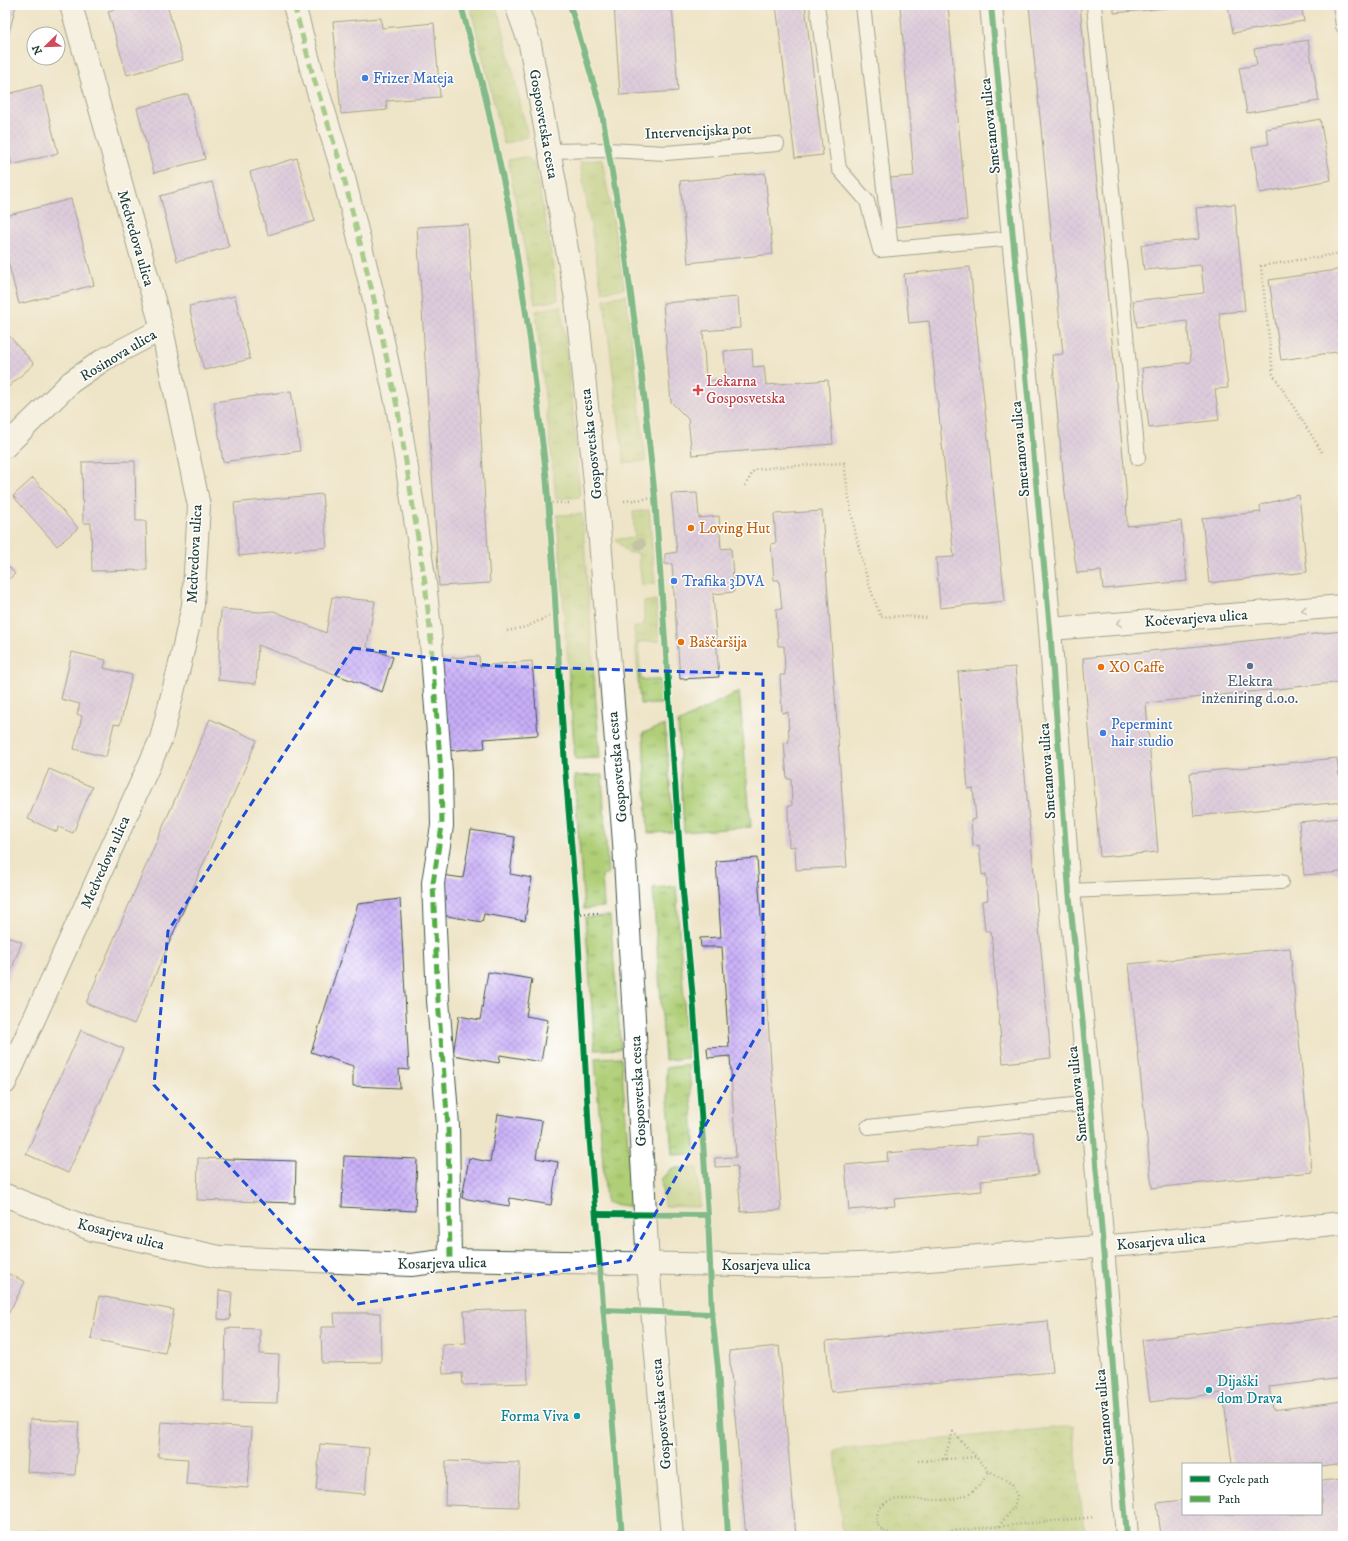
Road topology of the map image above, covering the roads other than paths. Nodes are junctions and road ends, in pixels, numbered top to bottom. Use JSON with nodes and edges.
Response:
{"nodes":[{"id":1,"x":71,"y":5,"type":"edge"},
{"id":2,"x":294,"y":5,"type":"edge"},
{"id":3,"x":516,"y":5,"type":"edge"},
{"id":4,"x":817,"y":5,"type":"edge"},
{"id":5,"x":863,"y":5,"type":"edge"},
{"id":6,"x":991,"y":5,"type":"edge"},
{"id":7,"x":1094,"y":5,"type":"edge"},
{"id":8,"x":1340,"y":5,"type":"edge"},
{"id":9,"x":1343,"y":26,"type":"edge"},
{"id":10,"x":777,"y":144,"type":"dead end"},
{"id":11,"x":549,"y":151,"type":"junction"},
{"id":12,"x":1014,"y":238,"type":"junction"},
{"id":13,"x":891,"y":249,"type":"junction"},
{"id":14,"x":162,"y":329,"type":"junction"},
{"id":15,"x":5,"y":448,"type":"edge"},
{"id":16,"x":1138,"y":458,"type":"dead end"},
{"id":17,"x":1343,"y":606,"type":"edge"},
{"id":18,"x":1050,"y":629,"type":"junction"},
{"id":19,"x":1281,"y":882,"type":"dead end"},
{"id":20,"x":1069,"y":891,"type":"junction"},
{"id":21,"x":5,"y":1083,"type":"edge"},
{"id":22,"x":1091,"y":1103,"type":"junction"},
{"id":23,"x":868,"y":1126,"type":"dead end"},
{"id":24,"x":5,"y":1195,"type":"edge"},
{"id":25,"x":1343,"y":1224,"type":"edge"},
{"id":26,"x":1103,"y":1246,"type":"junction"},
{"id":27,"x":450,"y":1260,"type":"junction"},
{"id":28,"x":648,"y":1264,"type":"junction"},
{"id":29,"x":672,"y":1536,"type":"edge"},
{"id":30,"x":1127,"y":1536,"type":"edge"}],
"edges":[{"from":1,"to":14,"type":"street","name":"Medvedova ulica"},
{"from":2,"to":27,"type":"street"},
{"from":3,"to":11,"type":"street","name":"Gosposvetska cesta"},
{"from":4,"to":13,"type":"lane"},
{"from":5,"to":13,"type":"lane"},
{"from":6,"to":12,"type":"street","name":"Smetanova ulica"},
{"from":7,"to":16,"type":"lane"},
{"from":8,"to":9,"type":"lane"},
{"from":10,"to":11,"type":"lane","name":"Intervencijska pot"},
{"from":11,"to":28,"type":"street","name":"Gosposvetska cesta"},
{"from":12,"to":13,"type":"lane"},
{"from":12,"to":18,"type":"street","name":"Smetanova ulica"},
{"from":14,"to":15,"type":"street","name":"Rosinova ulica"},
{"from":14,"to":21,"type":"street","name":"Medvedova ulica"},
{"from":17,"to":18,"type":"street","name":"Kočevarjeva ulica","one_way":true},
{"from":18,"to":20,"type":"street","name":"Smetanova ulica"},
{"from":19,"to":20,"type":"lane"},
{"from":20,"to":22,"type":"street","name":"Smetanova ulica"},
{"from":22,"to":23,"type":"lane"},
{"from":22,"to":26,"type":"street","name":"Smetanova ulica"},
{"from":24,"to":27,"type":"street","name":"Kosarjeva ulica"},
{"from":25,"to":26,"type":"street","name":"Kosarjeva ulica"},
{"from":26,"to":28,"type":"street","name":"Kosarjeva ulica"},
{"from":26,"to":30,"type":"street","name":"Smetanova ulica"},
{"from":27,"to":28,"type":"street","name":"Kosarjeva ulica"},
{"from":28,"to":29,"type":"street","name":"Gosposvetska cesta"}]}
